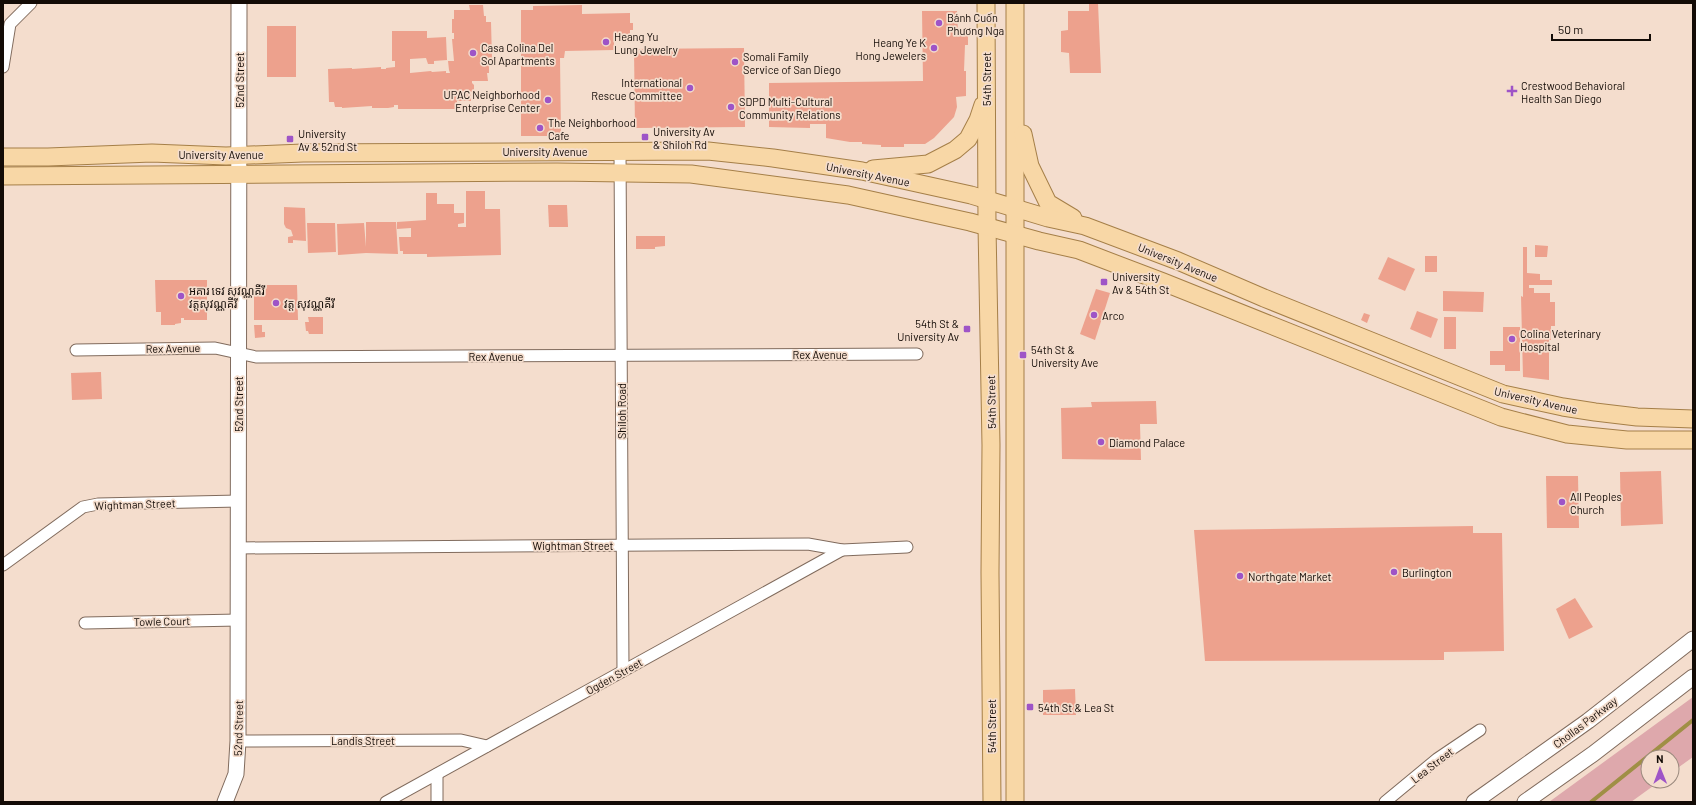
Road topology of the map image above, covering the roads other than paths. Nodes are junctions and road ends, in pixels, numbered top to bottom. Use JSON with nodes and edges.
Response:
{"nodes":[{"id":1,"x":31,"y":3,"type":"edge"},
{"id":2,"x":239,"y":3,"type":"edge"},
{"id":3,"x":986,"y":3,"type":"edge"},
{"id":4,"x":1015,"y":3,"type":"edge"},
{"id":5,"x":3,"y":67,"type":"edge"},
{"id":6,"x":986,"y":96,"type":"junction"},
{"id":7,"x":1016,"y":99,"type":"junction"},
{"id":8,"x":620,"y":151,"type":"junction"},
{"id":9,"x":238,"y":156,"type":"junction"},
{"id":10,"x":3,"y":157,"type":"edge"},
{"id":11,"x":862,"y":171,"type":"junction"},
{"id":12,"x":620,"y":173,"type":"junction"},
{"id":13,"x":238,"y":175,"type":"junction"},
{"id":14,"x":3,"y":176,"type":"edge"},
{"id":15,"x":986,"y":200,"type":"junction"},
{"id":16,"x":1016,"y":209,"type":"junction"},
{"id":17,"x":987,"y":226,"type":"junction"},
{"id":18,"x":1085,"y":226,"type":"junction"},
{"id":19,"x":1016,"y":235,"type":"junction"},
{"id":20,"x":76,"y":350,"type":"dead end"},
{"id":21,"x":238,"y":353,"type":"junction"},
{"id":22,"x":917,"y":354,"type":"dead end"},
{"id":23,"x":621,"y":355,"type":"junction"},
{"id":24,"x":1693,"y":419,"type":"edge"},
{"id":25,"x":1693,"y":440,"type":"edge"},
{"id":26,"x":991,"y":477,"type":"junction"},
{"id":27,"x":238,"y":501,"type":"junction"},
{"id":28,"x":1014,"y":522,"type":"junction"},
{"id":29,"x":622,"y":545,"type":"junction"},
{"id":30,"x":906,"y":547,"type":"dead end"},
{"id":31,"x":238,"y":548,"type":"junction"},
{"id":32,"x":842,"y":550,"type":"junction"},
{"id":33,"x":3,"y":565,"type":"edge"},
{"id":34,"x":239,"y":620,"type":"junction"},
{"id":35,"x":85,"y":622,"type":"dead end"},
{"id":36,"x":1693,"y":639,"type":"edge"},
{"id":37,"x":623,"y":671,"type":"junction"},
{"id":38,"x":1693,"y":677,"type":"edge"},
{"id":39,"x":1480,"y":730,"type":"dead end"},
{"id":40,"x":238,"y":741,"type":"junction"},
{"id":41,"x":487,"y":746,"type":"junction"},
{"id":42,"x":437,"y":774,"type":"junction"},
{"id":43,"x":225,"y":802,"type":"edge"},
{"id":44,"x":386,"y":802,"type":"edge"},
{"id":45,"x":437,"y":802,"type":"edge"},
{"id":46,"x":992,"y":802,"type":"edge"},
{"id":47,"x":1015,"y":802,"type":"edge"},
{"id":48,"x":1386,"y":802,"type":"edge"},
{"id":49,"x":1474,"y":802,"type":"edge"},
{"id":50,"x":1526,"y":802,"type":"edge"}],
"edges":[{"from":1,"to":5,"type":"street"},
{"from":2,"to":9,"type":"street","name":"52nd Street"},
{"from":3,"to":6,"type":"main road","name":"54th Street"},
{"from":4,"to":7,"type":"main road"},
{"from":6,"to":11,"type":"main road"},
{"from":6,"to":15,"type":"main road","name":"54th Street"},
{"from":7,"to":16,"type":"main road"},
{"from":7,"to":18,"type":"main road"},
{"from":8,"to":9,"type":"main road","name":"University Avenue"},
{"from":8,"to":11,"type":"main road","name":"University Avenue"},
{"from":8,"to":12,"type":"street","name":"Shiloh Road"},
{"from":9,"to":10,"type":"main road","name":"University Avenue"},
{"from":9,"to":13,"type":"street","name":"52nd Street"},
{"from":11,"to":15,"type":"main road","name":"University Avenue"},
{"from":12,"to":13,"type":"main road","name":"University Avenue"},
{"from":12,"to":17,"type":"main road","name":"University Avenue"},
{"from":12,"to":23,"type":"street","name":"Shiloh Road"},
{"from":13,"to":14,"type":"main road","name":"University Avenue"},
{"from":13,"to":21,"type":"street","name":"52nd Street"},
{"from":15,"to":16,"type":"main road","name":"University Avenue"},
{"from":15,"to":17,"type":"main road","name":"54th Street"},
{"from":16,"to":18,"type":"main road","name":"University Avenue"},
{"from":16,"to":19,"type":"main road"},
{"from":17,"to":19,"type":"main road","name":"University Avenue"},
{"from":17,"to":26,"type":"main road","name":"54th Street"},
{"from":18,"to":24,"type":"main road","name":"University Avenue"},
{"from":19,"to":25,"type":"main road","name":"University Avenue"},
{"from":19,"to":28,"type":"main road"},
{"from":20,"to":21,"type":"street","name":"Rex Avenue"},
{"from":21,"to":23,"type":"street","name":"Rex Avenue"},
{"from":21,"to":27,"type":"street","name":"52nd Street"},
{"from":22,"to":23,"type":"street","name":"Rex Avenue"},
{"from":23,"to":29,"type":"street","name":"Shiloh Road"},
{"from":26,"to":28,"type":"main road"},
{"from":26,"to":46,"type":"main road","name":"54th Street"},
{"from":27,"to":31,"type":"street","name":"52nd Street"},
{"from":27,"to":33,"type":"street","name":"Wightman Street"},
{"from":28,"to":47,"type":"main road"},
{"from":29,"to":31,"type":"street","name":"Wightman Street"},
{"from":29,"to":32,"type":"street","name":"Wightman Street"},
{"from":29,"to":37,"type":"street","name":"Shiloh Road"},
{"from":30,"to":32,"type":"street","name":"Wightman Street"},
{"from":31,"to":34,"type":"street","name":"52nd Street"},
{"from":32,"to":37,"type":"street","name":"Ogden Street"},
{"from":34,"to":35,"type":"street","name":"Towle Court"},
{"from":34,"to":40,"type":"street","name":"52nd Street"},
{"from":36,"to":49,"type":"street","name":"Chollas Parkway"},
{"from":37,"to":41,"type":"street","name":"Ogden Street"},
{"from":38,"to":50,"type":"street"},
{"from":39,"to":48,"type":"street","name":"Lea Street"},
{"from":40,"to":41,"type":"street","name":"Landis Street"},
{"from":40,"to":43,"type":"street","name":"52nd Street"},
{"from":41,"to":42,"type":"street","name":"Ogden Street"},
{"from":42,"to":44,"type":"street","name":"Ogden Street"},
{"from":42,"to":45,"type":"street"}]}
